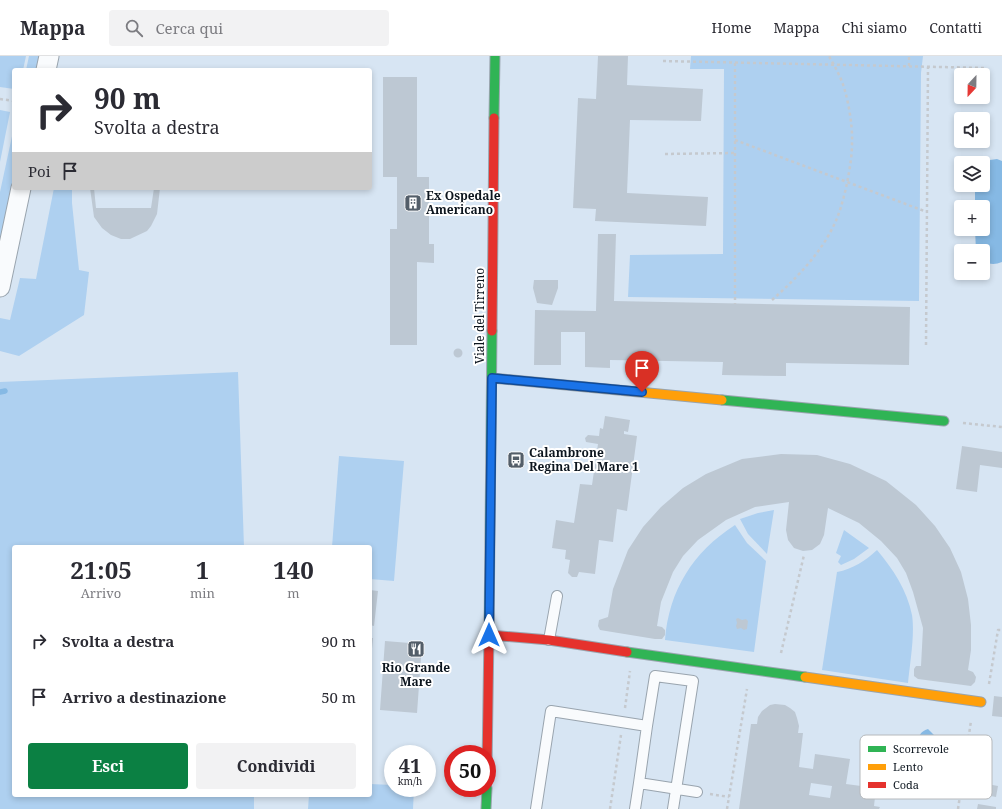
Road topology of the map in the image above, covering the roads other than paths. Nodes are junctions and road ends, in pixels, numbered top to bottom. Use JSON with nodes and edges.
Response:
{"nodes":[{"id":1,"x":49,"y":56,"type":"edge"},
{"id":2,"x":495,"y":56,"type":"edge"},
{"id":3,"x":46,"y":68,"type":"edge"},
{"id":4,"x":21,"y":190,"type":"edge"},
{"id":5,"x":0,"y":287,"type":"edge"},
{"id":6,"x":492,"y":378,"type":"junction"},
{"id":7,"x":944,"y":421,"type":"road end"},
{"id":8,"x":557,"y":596,"type":"dead end"},
{"id":9,"x":489,"y":635,"type":"junction"},
{"id":10,"x":549,"y":640,"type":"junction"},
{"id":11,"x":978,"y":701,"type":"road end"},
{"id":12,"x":647,"y":726,"type":"junction"},
{"id":13,"x":487,"y":745,"type":"edge"},
{"id":14,"x":639,"y":783,"type":"junction"},
{"id":15,"x":676,"y":789,"type":"junction"},
{"id":16,"x":697,"y":792,"type":"road end"},
{"id":17,"x":487,"y":797,"type":"edge"},
{"id":18,"x":486,"y":809,"type":"edge"},
{"id":19,"x":536,"y":809,"type":"edge"},
{"id":20,"x":635,"y":809,"type":"edge"},
{"id":21,"x":673,"y":809,"type":"edge"}],
"edges":[{"from":1,"to":3,"type":"street"},
{"from":2,"to":6,"type":"street","name":"Viale del Tirreno"},
{"from":4,"to":5,"type":"street"},
{"from":6,"to":7,"type":"street"},
{"from":6,"to":9,"type":"street","name":"Viale del Tirreno"},
{"from":8,"to":10,"type":"lane"},
{"from":9,"to":10,"type":"street"},
{"from":9,"to":13,"type":"street","name":"Viale del Tirreno"},
{"from":10,"to":11,"type":"street"},
{"from":12,"to":14,"type":"lane"},
{"from":12,"to":15,"type":"lane"},
{"from":12,"to":19,"type":"lane"},
{"from":14,"to":15,"type":"lane"},
{"from":14,"to":20,"type":"lane"},
{"from":15,"to":16,"type":"lane"},
{"from":15,"to":21,"type":"lane"},
{"from":17,"to":18,"type":"street"}]}
